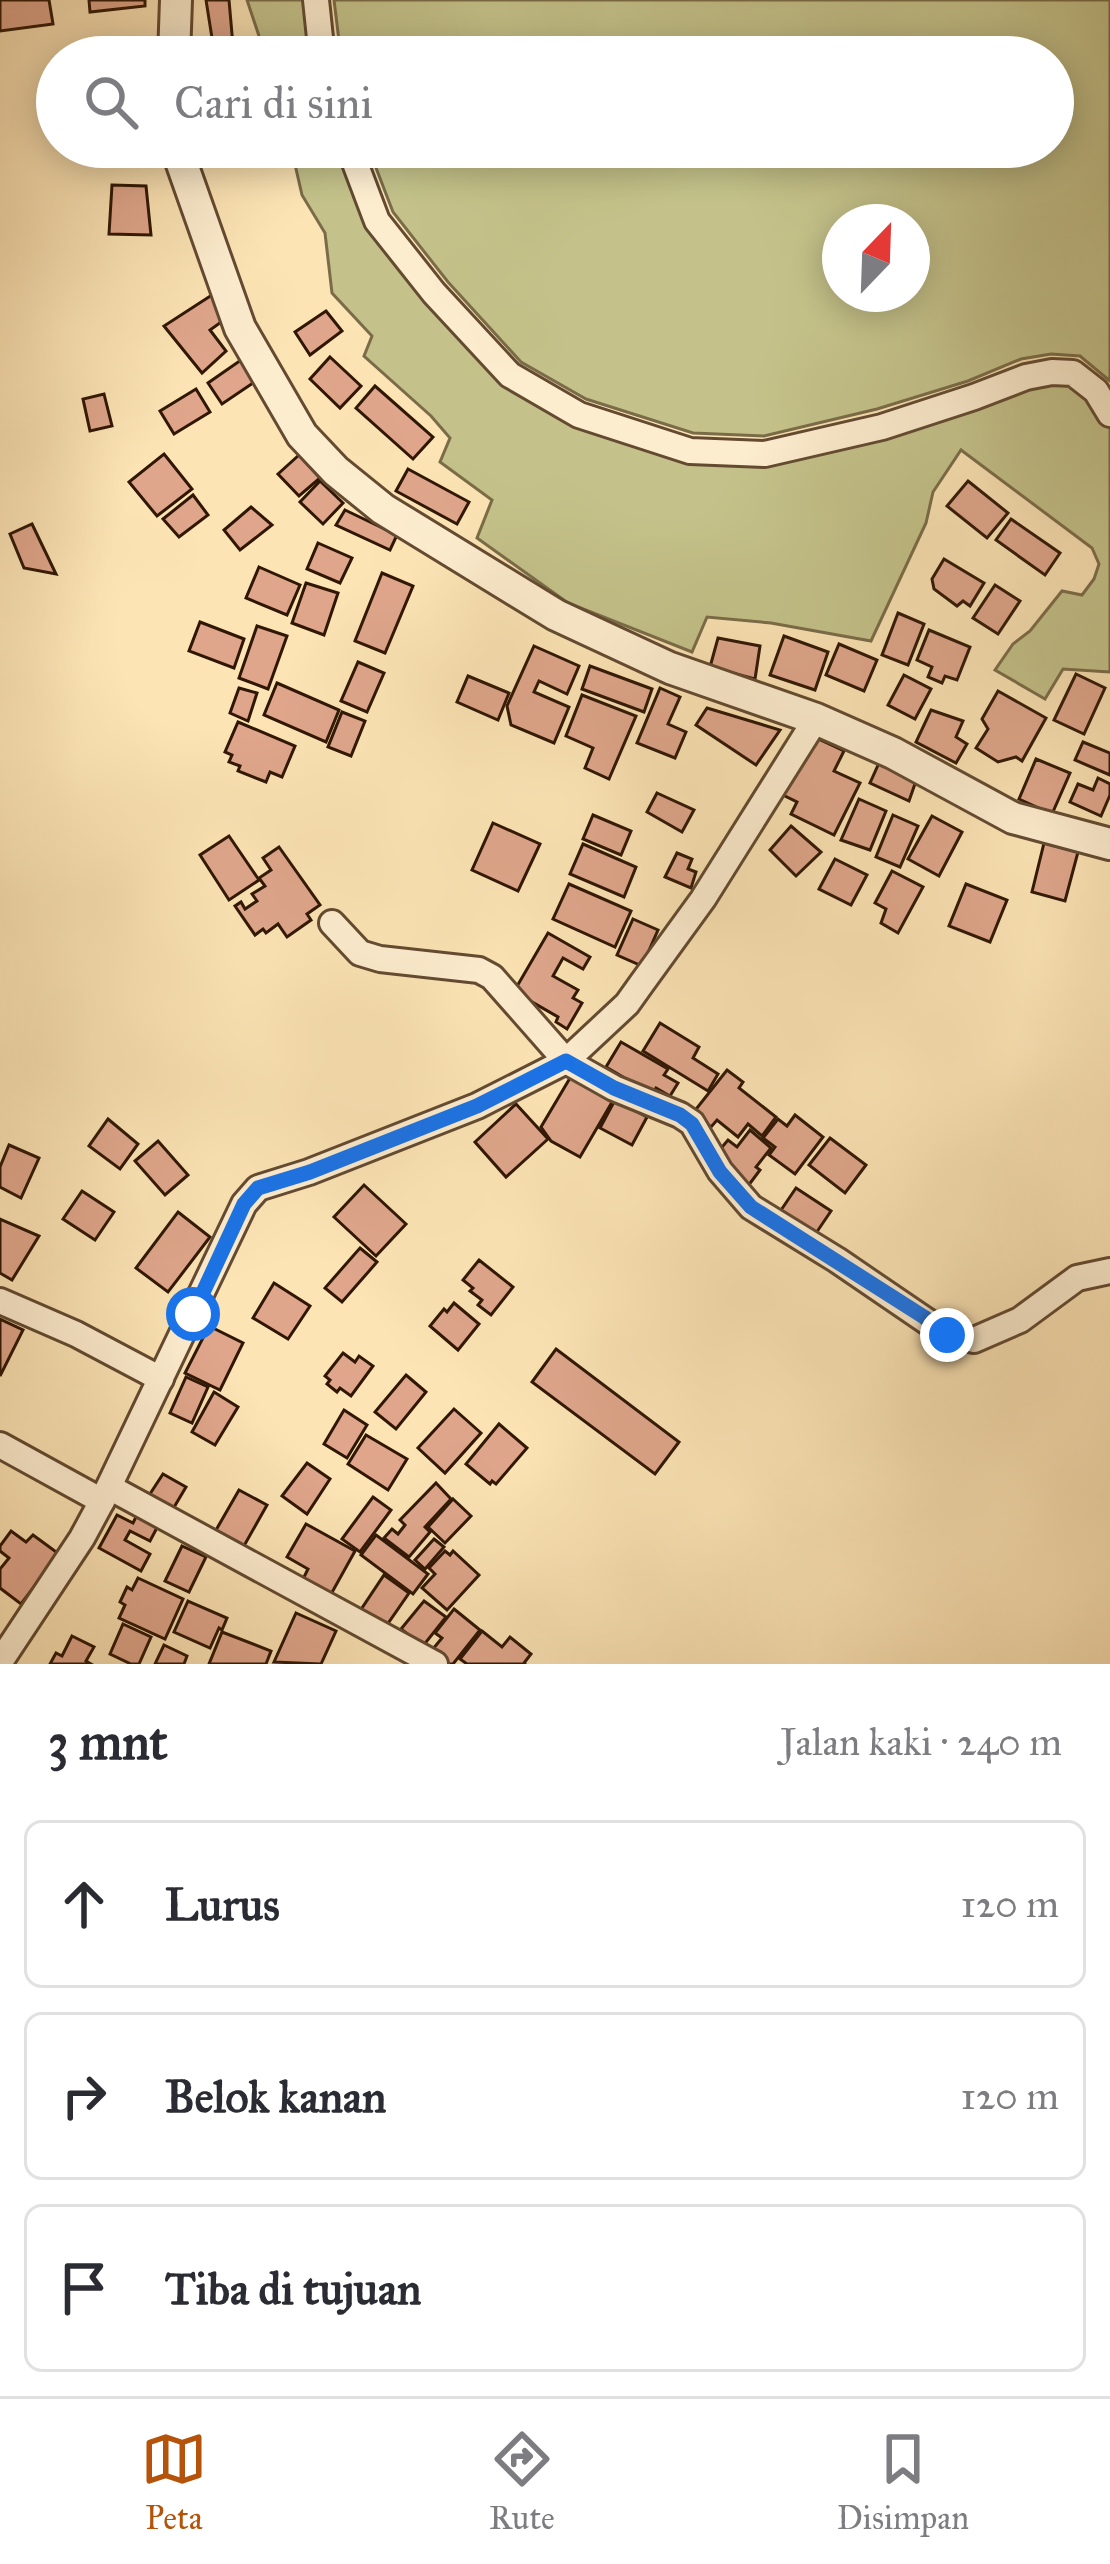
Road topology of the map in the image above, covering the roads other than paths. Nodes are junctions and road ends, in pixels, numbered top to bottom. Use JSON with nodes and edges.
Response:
{"nodes":[{"id":1,"x":176,"y":0,"type":"edge"},
{"id":2,"x":316,"y":0,"type":"edge"},
{"id":3,"x":175,"y":36,"type":"edge"},
{"id":4,"x":320,"y":36,"type":"edge"},
{"id":5,"x":183,"y":168,"type":"edge"},
{"id":6,"x":358,"y":168,"type":"edge"},
{"id":7,"x":1110,"y":414,"type":"edge"},
{"id":8,"x":816,"y":719,"type":"junction"},
{"id":9,"x":1110,"y":844,"type":"edge"},
{"id":10,"x":332,"y":923,"type":"dead end"},
{"id":11,"x":566,"y":1061,"type":"junction"},
{"id":12,"x":1110,"y":1271,"type":"edge"},
{"id":13,"x":0,"y":1301,"type":"edge"},
{"id":14,"x":161,"y":1379,"type":"junction"},
{"id":15,"x":0,"y":1445,"type":"edge"},
{"id":16,"x":106,"y":1494,"type":"junction"},
{"id":17,"x":0,"y":1662,"type":"edge"},
{"id":18,"x":435,"y":1664,"type":"edge"}],
"edges":[{"from":1,"to":3,"type":"street"},
{"from":2,"to":4,"type":"street"},
{"from":5,"to":8,"type":"street"},
{"from":6,"to":7,"type":"street"},
{"from":8,"to":9,"type":"street"},
{"from":8,"to":11,"type":"street"},
{"from":10,"to":11,"type":"street"},
{"from":11,"to":12,"type":"street"},
{"from":11,"to":14,"type":"street"},
{"from":13,"to":14,"type":"street"},
{"from":14,"to":16,"type":"street"},
{"from":15,"to":16,"type":"street"},
{"from":16,"to":17,"type":"street"},
{"from":16,"to":18,"type":"street"}]}
